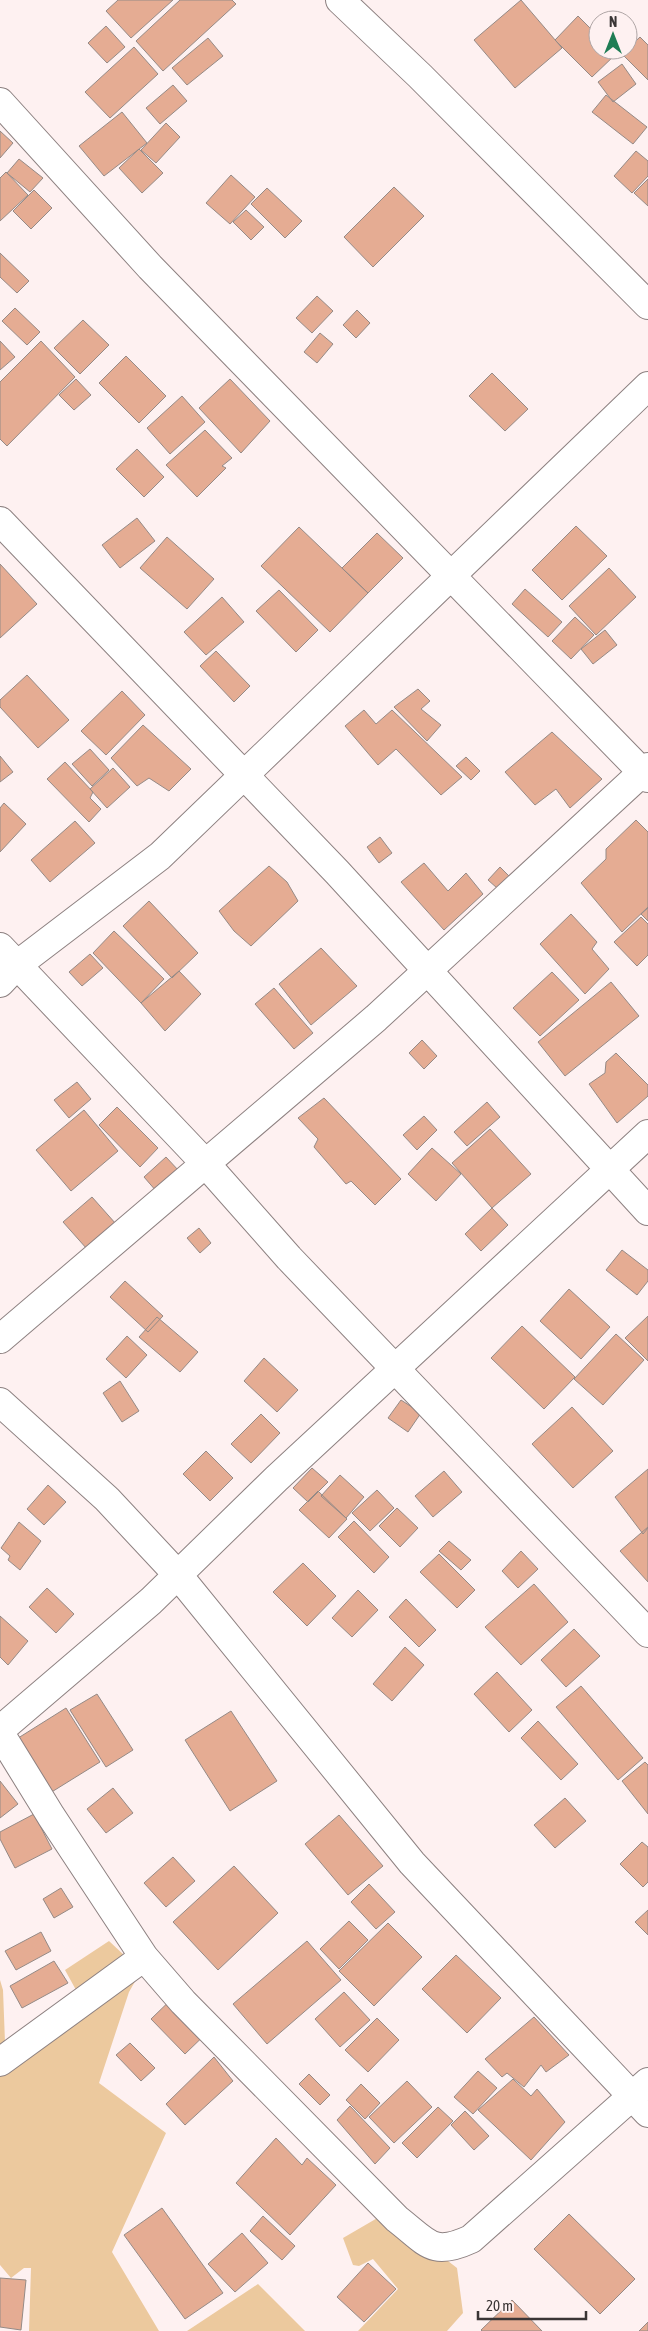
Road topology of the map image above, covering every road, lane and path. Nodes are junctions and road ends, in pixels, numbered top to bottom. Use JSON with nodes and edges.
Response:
{"nodes":[{"id":1,"x":340,"y":0,"type":"edge"},
{"id":2,"x":0,"y":102,"type":"edge"},
{"id":3,"x":648,"y":305,"type":"edge"},
{"id":4,"x":648,"y":386,"type":"edge"},
{"id":5,"x":0,"y":520,"type":"edge"},
{"id":6,"x":450,"y":576,"type":"junction"},
{"id":7,"x":646,"y":772,"type":"edge"},
{"id":8,"x":244,"y":774,"type":"junction"},
{"id":9,"x":6,"y":965,"type":"edge"},
{"id":10,"x":428,"y":971,"type":"junction"},
{"id":11,"x":648,"y":1134,"type":"edge"},
{"id":12,"x":205,"y":1163,"type":"junction"},
{"id":13,"x":611,"y":1171,"type":"junction"},
{"id":14,"x":648,"y":1211,"type":"edge"},
{"id":15,"x":0,"y":1339,"type":"edge"},
{"id":16,"x":395,"y":1369,"type":"junction"},
{"id":17,"x":0,"y":1402,"type":"edge"},
{"id":18,"x":178,"y":1575,"type":"junction"},
{"id":19,"x":648,"y":1633,"type":"edge"},
{"id":20,"x":0,"y":1731,"type":"edge"},
{"id":21,"x":144,"y":1957,"type":"junction"},
{"id":22,"x":0,"y":2062,"type":"edge"},
{"id":23,"x":642,"y":2097,"type":"edge"}],
"edges":[{"from":1,"to":3,"type":"street"},
{"from":2,"to":6,"type":"street"},
{"from":4,"to":6,"type":"street"},
{"from":5,"to":8,"type":"street"},
{"from":6,"to":7,"type":"street"},
{"from":6,"to":8,"type":"street"},
{"from":7,"to":10,"type":"street"},
{"from":8,"to":9,"type":"street"},
{"from":8,"to":10,"type":"street"},
{"from":9,"to":12,"type":"street"},
{"from":10,"to":12,"type":"street"},
{"from":10,"to":13,"type":"street"},
{"from":11,"to":13,"type":"street"},
{"from":12,"to":15,"type":"street"},
{"from":12,"to":16,"type":"street"},
{"from":13,"to":14,"type":"street"},
{"from":13,"to":16,"type":"street"},
{"from":16,"to":18,"type":"street"},
{"from":16,"to":19,"type":"street"},
{"from":17,"to":18,"type":"street"},
{"from":18,"to":20,"type":"street"},
{"from":18,"to":23,"type":"street"},
{"from":20,"to":21,"type":"street"},
{"from":21,"to":22,"type":"street"},
{"from":21,"to":23,"type":"street"}]}
